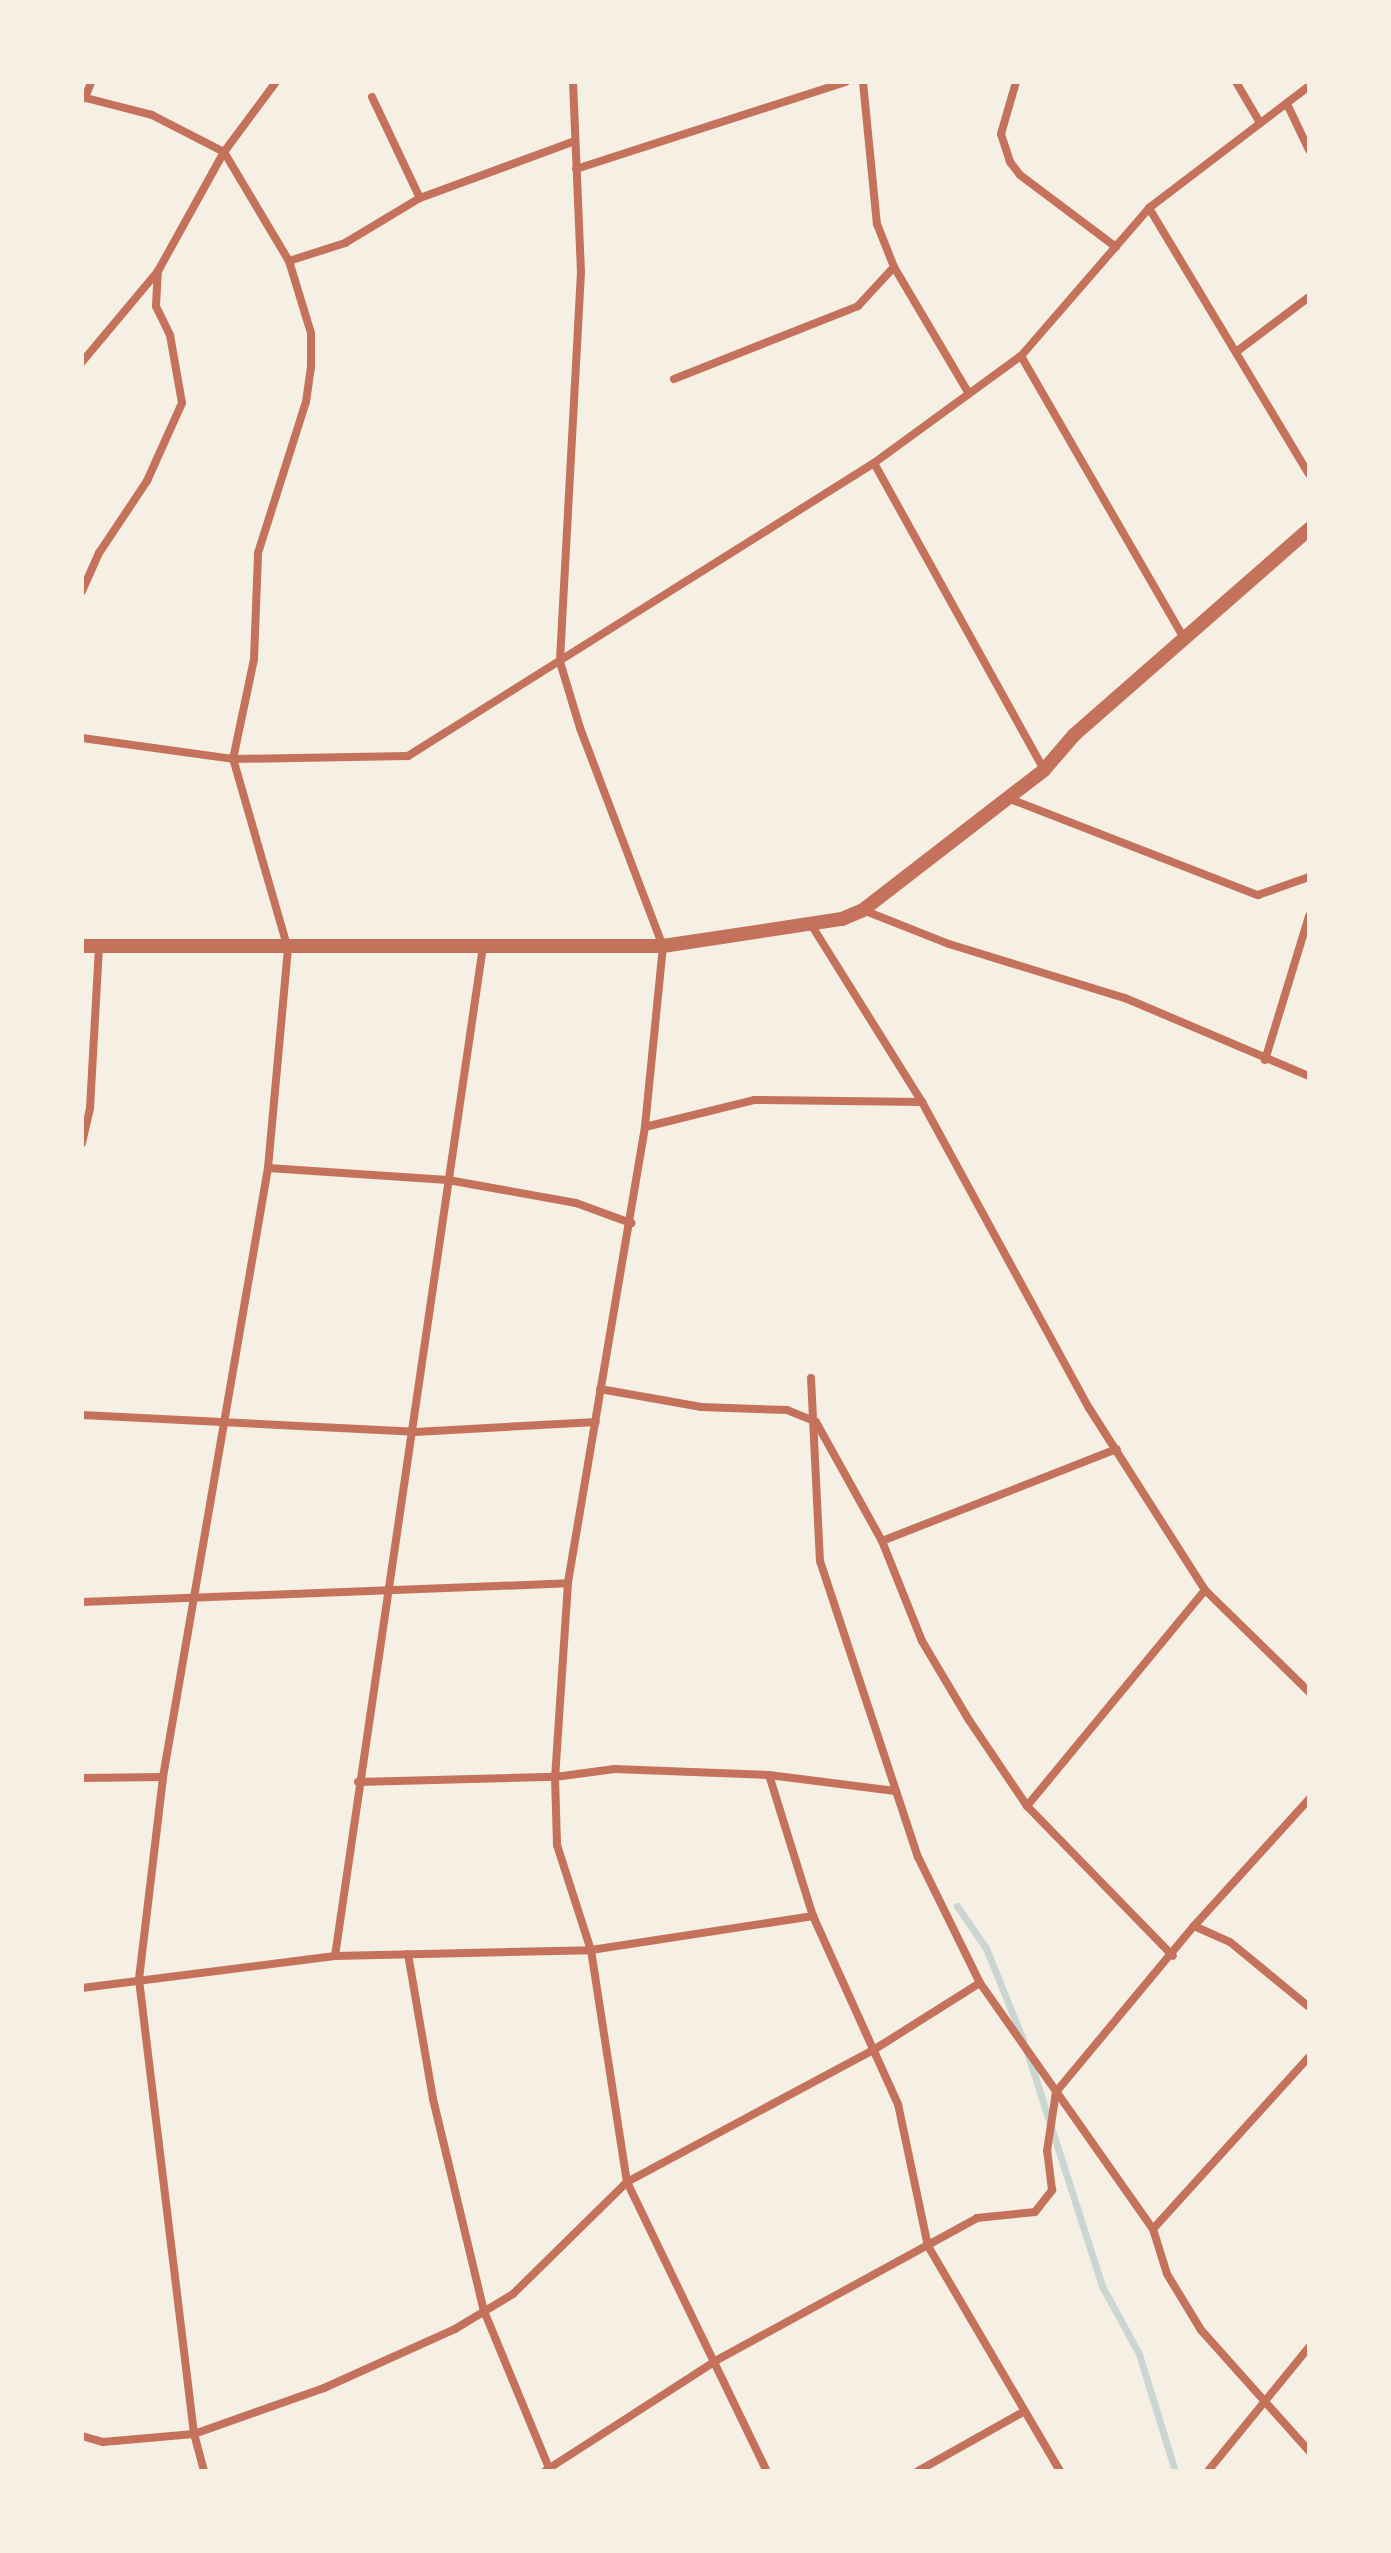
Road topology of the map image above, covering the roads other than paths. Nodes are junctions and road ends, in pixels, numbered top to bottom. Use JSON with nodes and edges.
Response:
{"nodes":[{"id":1,"x":91,"y":82,"type":"edge"},
{"id":2,"x":276,"y":82,"type":"edge"},
{"id":3,"x":573,"y":82,"type":"edge"},
{"id":4,"x":846,"y":82,"type":"edge"},
{"id":5,"x":863,"y":82,"type":"edge"},
{"id":6,"x":1016,"y":82,"type":"edge"},
{"id":7,"x":1236,"y":82,"type":"edge"},
{"id":8,"x":1309,"y":86,"type":"edge"},
{"id":9,"x":83,"y":97,"type":"edge"},
{"id":10,"x":372,"y":97,"type":"dead end"},
{"id":11,"x":1287,"y":104,"type":"junction"},
{"id":12,"x":1259,"y":121,"type":"junction"},
{"id":13,"x":575,"y":141,"type":"junction"},
{"id":14,"x":1309,"y":150,"type":"edge"},
{"id":15,"x":224,"y":152,"type":"junction"},
{"id":16,"x":576,"y":169,"type":"junction"},
{"id":17,"x":420,"y":198,"type":"junction"},
{"id":18,"x":1149,"y":208,"type":"junction"},
{"id":19,"x":1116,"y":247,"type":"junction"},
{"id":20,"x":289,"y":261,"type":"junction"},
{"id":21,"x":894,"y":267,"type":"junction"},
{"id":22,"x":158,"y":271,"type":"junction"},
{"id":23,"x":1309,"y":297,"type":"edge"},
{"id":24,"x":1236,"y":352,"type":"junction"},
{"id":25,"x":1021,"y":356,"type":"junction"},
{"id":26,"x":82,"y":362,"type":"edge"},
{"id":27,"x":674,"y":379,"type":"dead end"},
{"id":28,"x":969,"y":394,"type":"junction"},
{"id":29,"x":874,"y":463,"type":"junction"},
{"id":30,"x":1309,"y":474,"type":"edge"},
{"id":31,"x":1307,"y":535,"type":"edge"},
{"id":32,"x":82,"y":591,"type":"edge"},
{"id":33,"x":1184,"y":638,"type":"junction"},
{"id":34,"x":560,"y":662,"type":"junction"},
{"id":35,"x":82,"y":738,"type":"edge"},
{"id":36,"x":233,"y":759,"type":"junction"},
{"id":37,"x":1044,"y":770,"type":"junction"},
{"id":38,"x":1010,"y":799,"type":"junction"},
{"id":39,"x":1309,"y":877,"type":"edge"},
{"id":40,"x":863,"y":910,"type":"junction"},
{"id":41,"x":1309,"y":916,"type":"edge"},
{"id":42,"x":812,"y":926,"type":"junction"},
{"id":43,"x":82,"y":946,"type":"edge"},
{"id":44,"x":663,"y":946,"type":"junction"},
{"id":45,"x":483,"y":947,"type":"junction"},
{"id":46,"x":99,"y":949,"type":"junction"},
{"id":47,"x":288,"y":949,"type":"junction"},
{"id":48,"x":1265,"y":1060,"type":"junction"},
{"id":49,"x":1309,"y":1076,"type":"edge"},
{"id":50,"x":922,"y":1102,"type":"junction"},
{"id":51,"x":645,"y":1127,"type":"junction"},
{"id":52,"x":82,"y":1143,"type":"edge"},
{"id":53,"x":268,"y":1168,"type":"junction"},
{"id":54,"x":448,"y":1180,"type":"junction"},
{"id":55,"x":631,"y":1223,"type":"junction"},
{"id":56,"x":811,"y":1378,"type":"dead end"},
{"id":57,"x":600,"y":1389,"type":"junction"},
{"id":58,"x":82,"y":1415,"type":"edge"},
{"id":59,"x":222,"y":1421,"type":"junction"},
{"id":60,"x":596,"y":1422,"type":"junction"},
{"id":61,"x":816,"y":1422,"type":"junction"},
{"id":62,"x":415,"y":1432,"type":"junction"},
{"id":63,"x":1117,"y":1449,"type":"junction"},
{"id":64,"x":882,"y":1541,"type":"junction"},
{"id":65,"x":568,"y":1583,"type":"junction"},
{"id":66,"x":1205,"y":1590,"type":"junction"},
{"id":67,"x":390,"y":1592,"type":"junction"},
{"id":68,"x":193,"y":1600,"type":"junction"},
{"id":69,"x":82,"y":1602,"type":"edge"},
{"id":70,"x":1309,"y":1692,"type":"edge"},
{"id":71,"x":769,"y":1775,"type":"junction"},
{"id":72,"x":163,"y":1777,"type":"junction"},
{"id":73,"x":555,"y":1777,"type":"junction"},
{"id":74,"x":82,"y":1778,"type":"edge"},
{"id":75,"x":358,"y":1782,"type":"junction"},
{"id":76,"x":895,"y":1791,"type":"junction"},
{"id":77,"x":1309,"y":1799,"type":"edge"},
{"id":78,"x":1027,"y":1806,"type":"junction"},
{"id":79,"x":813,"y":1916,"type":"junction"},
{"id":80,"x":1194,"y":1926,"type":"junction"},
{"id":81,"x":591,"y":1950,"type":"junction"},
{"id":82,"x":408,"y":1954,"type":"junction"},
{"id":83,"x":335,"y":1956,"type":"junction"},
{"id":84,"x":1173,"y":1956,"type":"junction"},
{"id":85,"x":139,"y":1979,"type":"junction"},
{"id":86,"x":980,"y":1983,"type":"junction"},
{"id":87,"x":82,"y":1988,"type":"edge"},
{"id":88,"x":1309,"y":2007,"type":"edge"},
{"id":89,"x":875,"y":2049,"type":"junction"},
{"id":90,"x":1309,"y":2057,"type":"edge"},
{"id":91,"x":1056,"y":2092,"type":"junction"},
{"id":92,"x":627,"y":2182,"type":"junction"},
{"id":93,"x":1153,"y":2229,"type":"junction"},
{"id":94,"x":928,"y":2246,"type":"junction"},
{"id":95,"x":484,"y":2311,"type":"junction"},
{"id":96,"x":1309,"y":2347,"type":"edge"},
{"id":97,"x":717,"y":2360,"type":"junction"},
{"id":98,"x":1262,"y":2401,"type":"junction"},
{"id":99,"x":1023,"y":2412,"type":"junction"},
{"id":100,"x":194,"y":2434,"type":"junction"},
{"id":101,"x":82,"y":2436,"type":"edge"},
{"id":102,"x":1309,"y":2451,"type":"edge"},
{"id":103,"x":548,"y":2470,"type":"edge"},
{"id":104,"x":204,"y":2471,"type":"edge"},
{"id":105,"x":767,"y":2471,"type":"edge"},
{"id":106,"x":918,"y":2471,"type":"edge"},
{"id":107,"x":1060,"y":2471,"type":"edge"},
{"id":108,"x":1208,"y":2471,"type":"edge"}],
"edges":[{"from":1,"to":9,"type":"street"},
{"from":2,"to":15,"type":"street"},
{"from":3,"to":13,"type":"street"},
{"from":4,"to":16,"type":"street"},
{"from":5,"to":21,"type":"street"},
{"from":6,"to":19,"type":"street"},
{"from":7,"to":12,"type":"street"},
{"from":8,"to":11,"type":"street"},
{"from":9,"to":15,"type":"street"},
{"from":10,"to":17,"type":"street"},
{"from":11,"to":12,"type":"street"},
{"from":11,"to":14,"type":"street"},
{"from":12,"to":18,"type":"street"},
{"from":13,"to":16,"type":"street"},
{"from":13,"to":17,"type":"street"},
{"from":15,"to":20,"type":"street"},
{"from":15,"to":22,"type":"street"},
{"from":16,"to":34,"type":"street"},
{"from":17,"to":20,"type":"street"},
{"from":18,"to":19,"type":"street"},
{"from":18,"to":24,"type":"street"},
{"from":19,"to":25,"type":"street"},
{"from":20,"to":36,"type":"street"},
{"from":21,"to":27,"type":"street"},
{"from":21,"to":28,"type":"street"},
{"from":22,"to":26,"type":"street"},
{"from":22,"to":32,"type":"street"},
{"from":23,"to":24,"type":"street"},
{"from":24,"to":30,"type":"street"},
{"from":25,"to":28,"type":"street"},
{"from":25,"to":33,"type":"street"},
{"from":28,"to":29,"type":"street"},
{"from":29,"to":34,"type":"street"},
{"from":29,"to":37,"type":"street"},
{"from":31,"to":33,"type":"street"},
{"from":33,"to":37,"type":"street"},
{"from":34,"to":36,"type":"street"},
{"from":34,"to":44,"type":"street"},
{"from":35,"to":36,"type":"street"},
{"from":36,"to":47,"type":"street"},
{"from":37,"to":38,"type":"street"},
{"from":38,"to":39,"type":"street"},
{"from":38,"to":40,"type":"street"},
{"from":40,"to":42,"type":"street"},
{"from":40,"to":48,"type":"street"},
{"from":41,"to":48,"type":"street"},
{"from":42,"to":44,"type":"street"},
{"from":42,"to":50,"type":"street"},
{"from":43,"to":46,"type":"street"},
{"from":44,"to":45,"type":"street"},
{"from":44,"to":51,"type":"street"},
{"from":45,"to":47,"type":"street"},
{"from":45,"to":54,"type":"street"},
{"from":46,"to":47,"type":"street"},
{"from":46,"to":52,"type":"street"},
{"from":47,"to":53,"type":"street"},
{"from":48,"to":49,"type":"street"},
{"from":50,"to":51,"type":"street"},
{"from":50,"to":63,"type":"street"},
{"from":51,"to":55,"type":"street"},
{"from":53,"to":54,"type":"street"},
{"from":53,"to":59,"type":"street"},
{"from":54,"to":55,"type":"street"},
{"from":54,"to":62,"type":"street"},
{"from":55,"to":57,"type":"street"},
{"from":56,"to":61,"type":"street"},
{"from":57,"to":60,"type":"street"},
{"from":57,"to":61,"type":"street"},
{"from":58,"to":59,"type":"street"},
{"from":59,"to":62,"type":"street"},
{"from":59,"to":68,"type":"street"},
{"from":60,"to":62,"type":"street"},
{"from":60,"to":65,"type":"street"},
{"from":61,"to":64,"type":"street"},
{"from":61,"to":76,"type":"street"},
{"from":62,"to":67,"type":"street"},
{"from":63,"to":64,"type":"street"},
{"from":63,"to":66,"type":"street"},
{"from":64,"to":78,"type":"street"},
{"from":65,"to":67,"type":"street"},
{"from":65,"to":73,"type":"street"},
{"from":66,"to":70,"type":"street"},
{"from":66,"to":78,"type":"street"},
{"from":67,"to":68,"type":"street"},
{"from":67,"to":75,"type":"street"},
{"from":68,"to":69,"type":"street"},
{"from":68,"to":72,"type":"street"},
{"from":71,"to":73,"type":"street"},
{"from":71,"to":76,"type":"street"},
{"from":71,"to":79,"type":"street"},
{"from":72,"to":74,"type":"street"},
{"from":72,"to":85,"type":"street"},
{"from":73,"to":75,"type":"street"},
{"from":73,"to":81,"type":"street"},
{"from":75,"to":83,"type":"street"},
{"from":76,"to":86,"type":"street"},
{"from":77,"to":80,"type":"street"},
{"from":78,"to":84,"type":"street"},
{"from":79,"to":81,"type":"street"},
{"from":79,"to":89,"type":"street"},
{"from":80,"to":84,"type":"street"},
{"from":80,"to":88,"type":"street"},
{"from":81,"to":82,"type":"street"},
{"from":81,"to":92,"type":"street"},
{"from":82,"to":83,"type":"street"},
{"from":82,"to":95,"type":"street"},
{"from":83,"to":85,"type":"street"},
{"from":84,"to":91,"type":"street"},
{"from":85,"to":87,"type":"street"},
{"from":85,"to":100,"type":"street"},
{"from":86,"to":89,"type":"street"},
{"from":86,"to":91,"type":"street"},
{"from":89,"to":92,"type":"street"},
{"from":89,"to":94,"type":"street"},
{"from":90,"to":93,"type":"street"},
{"from":91,"to":93,"type":"street"},
{"from":91,"to":94,"type":"street"},
{"from":92,"to":95,"type":"street"},
{"from":92,"to":97,"type":"street"},
{"from":93,"to":98,"type":"street"},
{"from":94,"to":97,"type":"street"},
{"from":94,"to":99,"type":"street"},
{"from":95,"to":100,"type":"street"},
{"from":95,"to":103,"type":"street"},
{"from":96,"to":98,"type":"street"},
{"from":97,"to":103,"type":"street"},
{"from":97,"to":105,"type":"street"},
{"from":98,"to":102,"type":"street"},
{"from":98,"to":108,"type":"street"},
{"from":99,"to":106,"type":"street"},
{"from":99,"to":107,"type":"street"},
{"from":100,"to":101,"type":"street"},
{"from":100,"to":104,"type":"street"}]}
